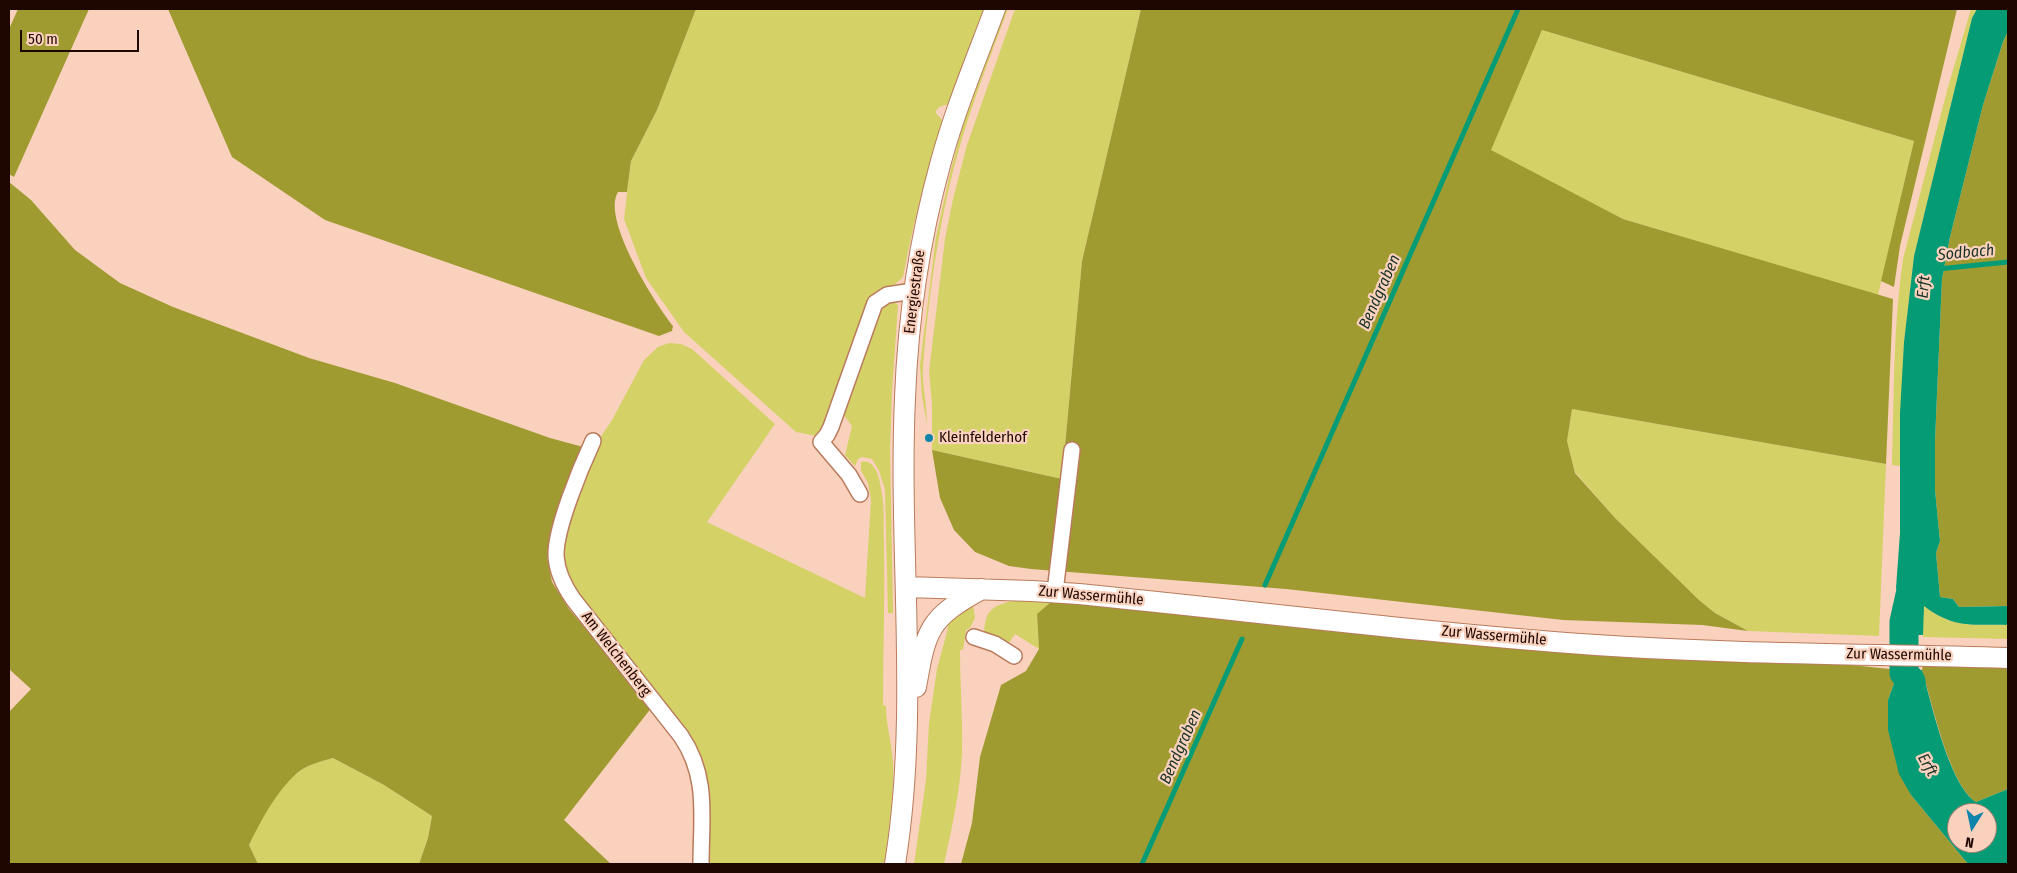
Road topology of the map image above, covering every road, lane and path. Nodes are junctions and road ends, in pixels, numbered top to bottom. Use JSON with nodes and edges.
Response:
{"nodes":[{"id":1,"x":995,"y":9,"type":"edge"},
{"id":2,"x":913,"y":290,"type":"junction"},
{"id":3,"x":593,"y":441,"type":"dead end"},
{"id":4,"x":1072,"y":450,"type":"dead end"},
{"id":5,"x":860,"y":494,"type":"dead end"},
{"id":6,"x":906,"y":587,"type":"junction"},
{"id":7,"x":982,"y":589,"type":"junction"},
{"id":8,"x":1055,"y":592,"type":"junction"},
{"id":9,"x":974,"y":637,"type":"dead end"},
{"id":10,"x":1014,"y":656,"type":"dead end"},
{"id":11,"x":2008,"y":658,"type":"edge"},
{"id":12,"x":906,"y":744,"type":"junction"},
{"id":13,"x":701,"y":864,"type":"edge"},
{"id":14,"x":895,"y":864,"type":"edge"}],
"edges":[{"from":1,"to":2,"type":"main road","name":"Energiestraße"},
{"from":2,"to":5,"type":"street"},
{"from":2,"to":6,"type":"main road","name":"Energiestraße"},
{"from":3,"to":13,"type":"street","name":"Am Welchenberg"},
{"from":4,"to":8,"type":"street"},
{"from":6,"to":7,"type":"main road","name":"Zur Wassermühle"},
{"from":6,"to":12,"type":"main road","name":"Energiestraße"},
{"from":7,"to":8,"type":"main road","name":"Zur Wassermühle"},
{"from":7,"to":12,"type":"main road"},
{"from":8,"to":11,"type":"main road","name":"Zur Wassermühle"},
{"from":9,"to":10,"type":"street"},
{"from":12,"to":14,"type":"main road"}]}
